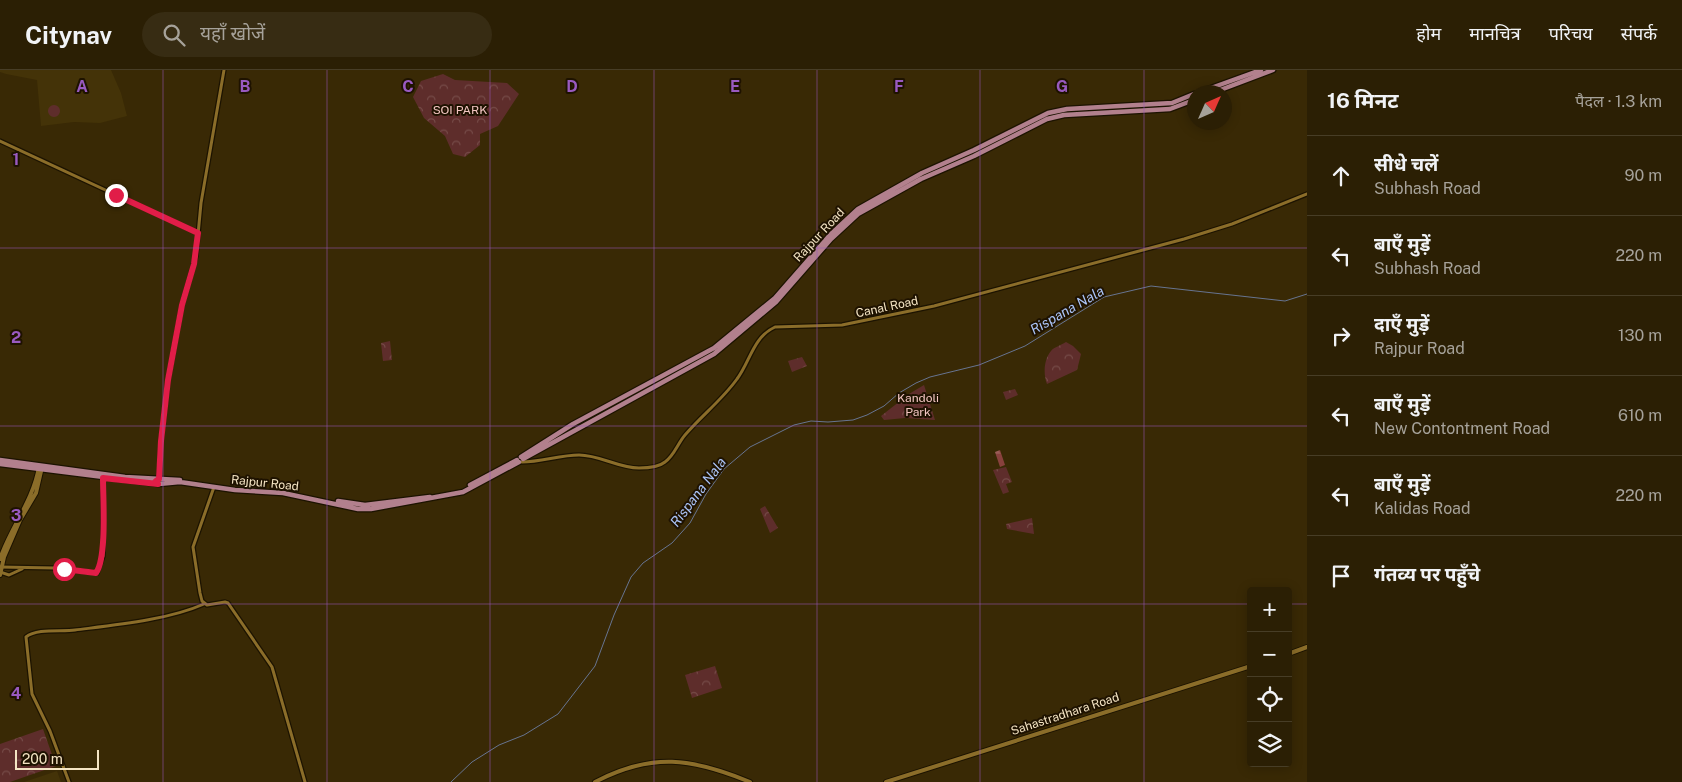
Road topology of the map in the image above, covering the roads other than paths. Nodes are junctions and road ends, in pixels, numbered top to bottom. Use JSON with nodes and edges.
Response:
{"nodes":[{"id":1,"x":224,"y":70,"type":"edge"},
{"id":2,"x":1261,"y":70,"type":"edge"},
{"id":3,"x":1272,"y":70,"type":"edge"},
{"id":4,"x":1219,"y":85,"type":"edge"},
{"id":5,"x":1232,"y":85,"type":"edge"},
{"id":6,"x":1187,"y":97,"type":"edge"},
{"id":7,"x":1187,"y":103,"type":"edge"},
{"id":8,"x":0,"y":142,"type":"edge"},
{"id":9,"x":1307,"y":194,"type":"edge"},
{"id":10,"x":198,"y":233,"type":"junction"},
{"id":11,"x":0,"y":460,"type":"edge"},
{"id":12,"x":521,"y":460,"type":"junction"},
{"id":13,"x":0,"y":464,"type":"edge"},
{"id":14,"x":41,"y":466,"type":"junction"},
{"id":15,"x":103,"y":478,"type":"junction"},
{"id":16,"x":159,"y":480,"type":"junction"},
{"id":17,"x":214,"y":487,"type":"junction"},
{"id":18,"x":0,"y":559,"type":"edge"},
{"id":19,"x":1,"y":567,"type":"edge"},
{"id":20,"x":22,"y":568,"type":"junction"},
{"id":21,"x":0,"y":573,"type":"edge"},
{"id":22,"x":204,"y":604,"type":"junction"},
{"id":23,"x":1307,"y":647,"type":"edge"},
{"id":24,"x":1292,"y":653,"type":"edge"},
{"id":25,"x":1247,"y":667,"type":"edge"},
{"id":26,"x":69,"y":782,"type":"edge"},
{"id":27,"x":304,"y":782,"type":"edge"},
{"id":28,"x":595,"y":782,"type":"edge"},
{"id":29,"x":750,"y":782,"type":"edge"},
{"id":30,"x":886,"y":782,"type":"edge"}],
"edges":[{"from":1,"to":10,"type":"street"},
{"from":2,"to":4,"type":"main road"},
{"from":3,"to":5,"type":"main road"},
{"from":6,"to":12,"type":"main road","name":"Rajpur Road"},
{"from":7,"to":12,"type":"main road","name":"Rajpur Road"},
{"from":8,"to":10,"type":"street"},
{"from":9,"to":12,"type":"street","name":"Canal Road"},
{"from":10,"to":16,"type":"street"},
{"from":11,"to":14,"type":"main road","name":"Rajpur Road"},
{"from":12,"to":16,"type":"main road","name":"Rajpur Road"},
{"from":12,"to":17,"type":"main road","name":"Rajpur Road"},
{"from":13,"to":14,"type":"main road","name":"Rajpur Road"},
{"from":14,"to":15,"type":"main road","name":"Rajpur Road"},
{"from":14,"to":16,"type":"main road","name":"Rajpur Road"},
{"from":14,"to":18,"type":"main road"},
{"from":14,"to":19,"type":"main road"},
{"from":15,"to":16,"type":"main road","name":"Rajpur Road"},
{"from":15,"to":20,"type":"street"},
{"from":16,"to":17,"type":"main road","name":"Rajpur Road"},
{"from":17,"to":22,"type":"street"},
{"from":19,"to":20,"type":"street"},
{"from":19,"to":21,"type":"main road"},
{"from":20,"to":21,"type":"street"},
{"from":22,"to":26,"type":"street"},
{"from":22,"to":27,"type":"street"},
{"from":23,"to":24,"type":"main road"},
{"from":25,"to":30,"type":"main road","name":"Sahastradhara Road"},
{"from":28,"to":29,"type":"main road"}]}
